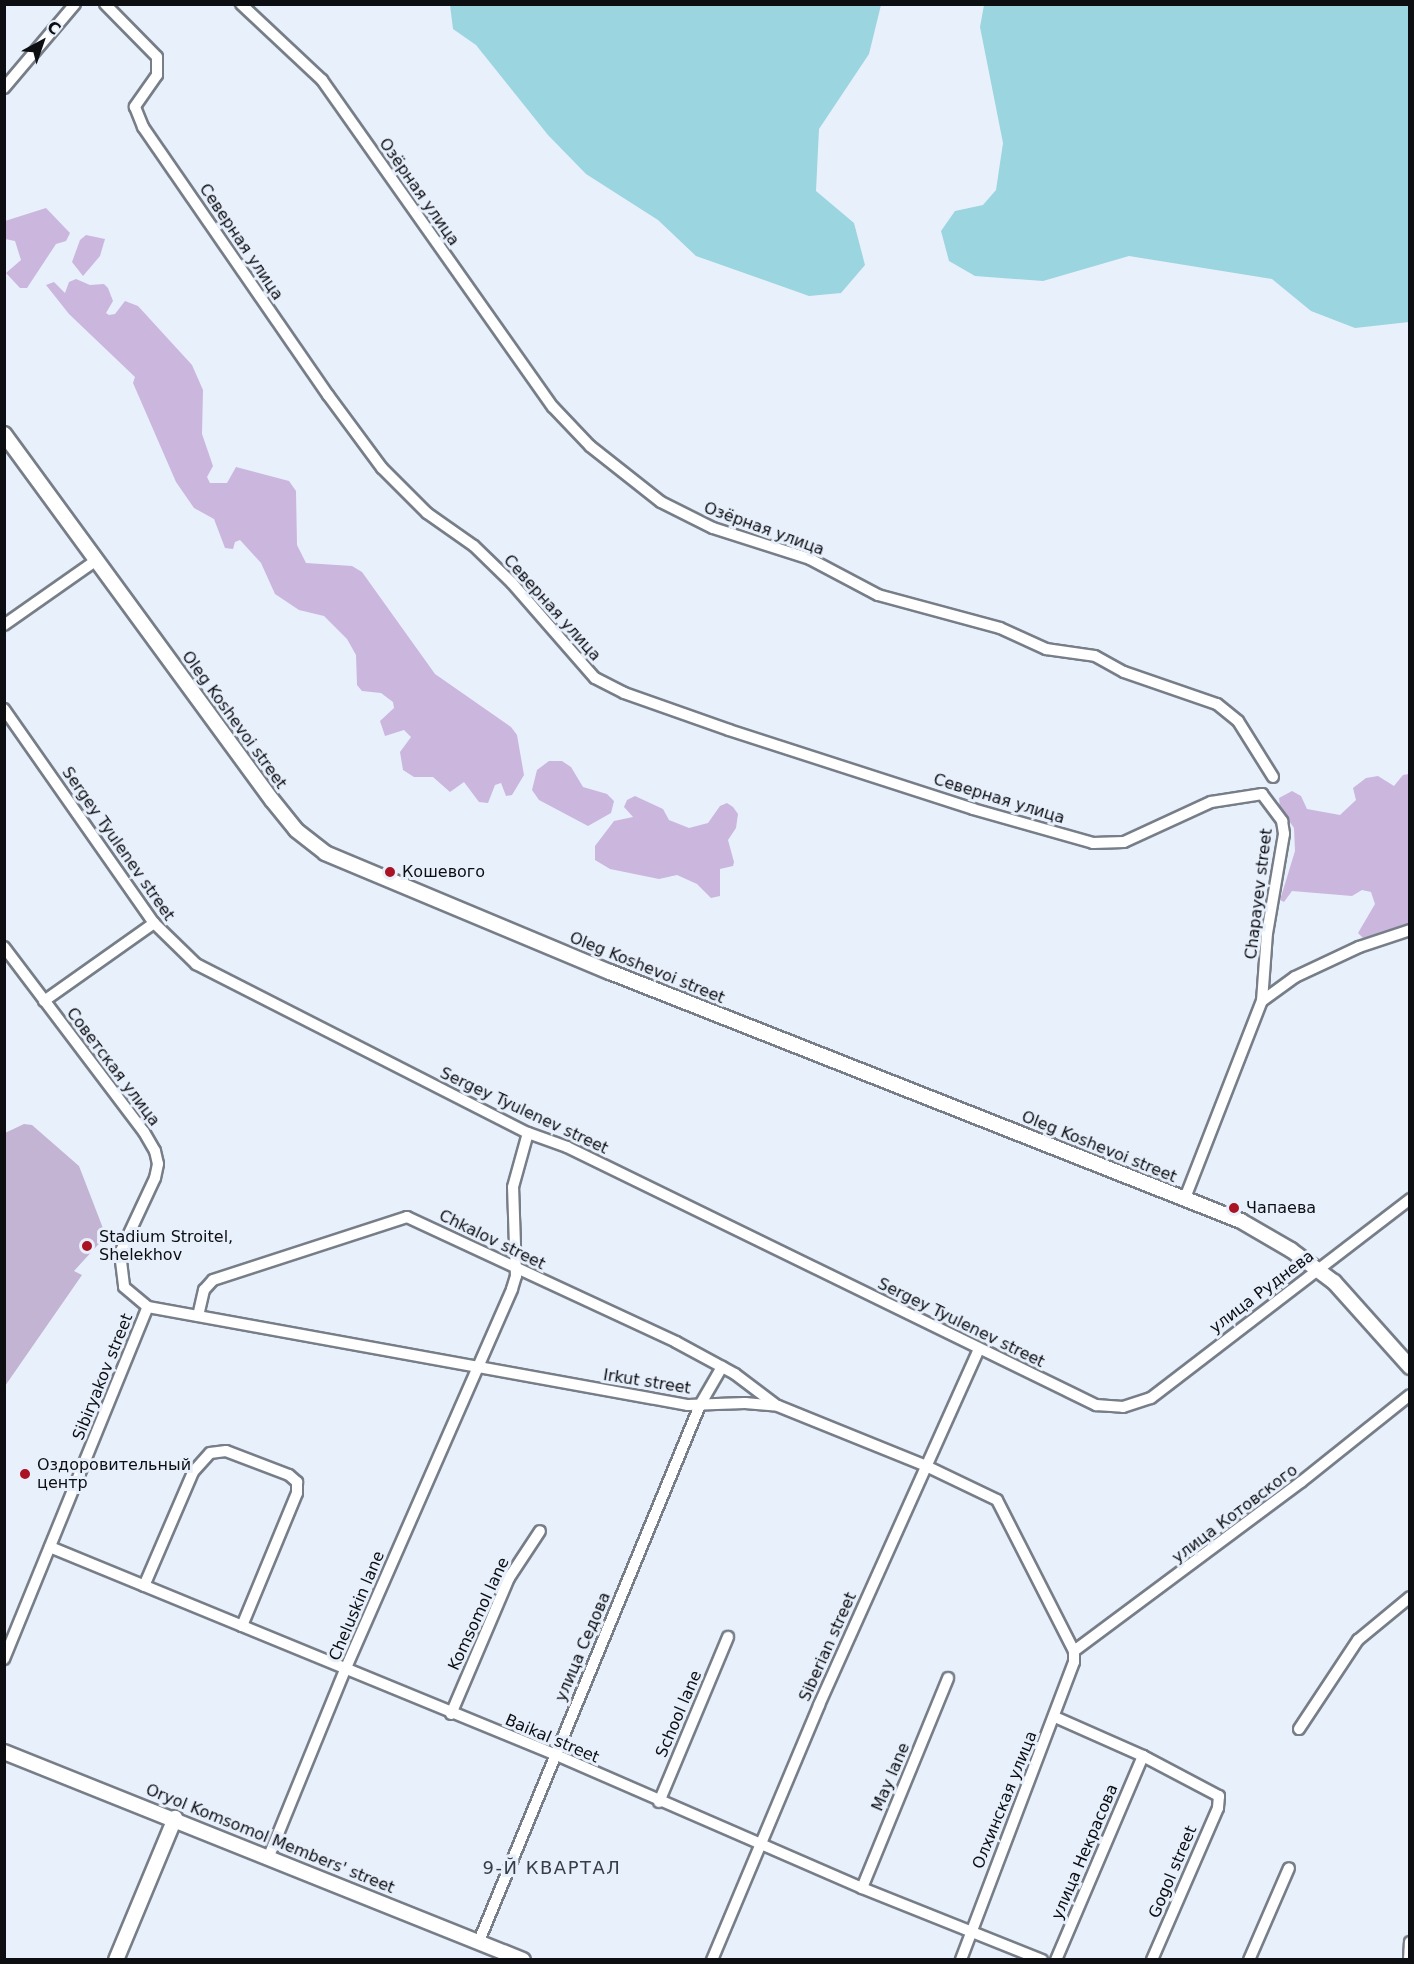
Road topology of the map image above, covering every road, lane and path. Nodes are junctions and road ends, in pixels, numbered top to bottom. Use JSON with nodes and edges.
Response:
{"nodes":[{"id":1,"x":75,"y":4,"type":"edge"},
{"id":2,"x":105,"y":4,"type":"edge"},
{"id":3,"x":241,"y":4,"type":"edge"},
{"id":4,"x":4,"y":88,"type":"edge"},
{"id":5,"x":4,"y":434,"type":"edge"},
{"id":6,"x":95,"y":561,"type":"junction"},
{"id":7,"x":4,"y":625,"type":"edge"},
{"id":8,"x":4,"y":710,"type":"edge"},
{"id":9,"x":1274,"y":777,"type":"dead end"},
{"id":10,"x":1266,"y":796,"type":"joint"},
{"id":11,"x":153,"y":923,"type":"junction"},
{"id":12,"x":1410,"y":930,"type":"edge"},
{"id":13,"x":4,"y":947,"type":"edge"},
{"id":14,"x":44,"y":1001,"type":"junction"},
{"id":15,"x":1263,"y":1001,"type":"junction"},
{"id":16,"x":528,"y":1133,"type":"junction"},
{"id":17,"x":1185,"y":1198,"type":"junction"},
{"id":18,"x":1410,"y":1199,"type":"edge"},
{"id":19,"x":513,"y":1266,"type":"junction"},
{"id":20,"x":1318,"y":1269,"type":"junction"},
{"id":21,"x":148,"y":1307,"type":"junction"},
{"id":22,"x":198,"y":1316,"type":"junction"},
{"id":23,"x":979,"y":1349,"type":"junction"},
{"id":24,"x":722,"y":1367,"type":"junction"},
{"id":25,"x":1410,"y":1367,"type":"edge"},
{"id":26,"x":475,"y":1369,"type":"junction"},
{"id":27,"x":1410,"y":1395,"type":"edge"},
{"id":28,"x":700,"y":1405,"type":"junction"},
{"id":29,"x":1132,"y":1405,"type":"joint"},
{"id":30,"x":778,"y":1406,"type":"junction"},
{"id":31,"x":924,"y":1465,"type":"junction"},
{"id":32,"x":540,"y":1531,"type":"dead end"},
{"id":33,"x":50,"y":1547,"type":"junction"},
{"id":34,"x":144,"y":1586,"type":"junction"},
{"id":35,"x":1410,"y":1597,"type":"edge"},
{"id":36,"x":242,"y":1626,"type":"junction"},
{"id":37,"x":728,"y":1637,"type":"dead end"},
{"id":38,"x":1074,"y":1651,"type":"junction"},
{"id":39,"x":4,"y":1659,"type":"edge"},
{"id":40,"x":345,"y":1670,"type":"junction"},
{"id":41,"x":948,"y":1678,"type":"dead end"},
{"id":42,"x":452,"y":1714,"type":"junction"},
{"id":43,"x":1055,"y":1717,"type":"junction"},
{"id":44,"x":1299,"y":1729,"type":"dead end"},
{"id":45,"x":4,"y":1752,"type":"edge"},
{"id":46,"x":554,"y":1754,"type":"junction"},
{"id":47,"x":1143,"y":1756,"type":"junction"},
{"id":48,"x":659,"y":1802,"type":"junction"},
{"id":49,"x":175,"y":1818,"type":"junction"},
{"id":50,"x":761,"y":1844,"type":"junction"},
{"id":51,"x":270,"y":1856,"type":"junction"},
{"id":52,"x":1289,"y":1868,"type":"dead end"},
{"id":53,"x":862,"y":1888,"type":"junction"},
{"id":54,"x":969,"y":1930,"type":"junction"},
{"id":55,"x":479,"y":1941,"type":"junction"},
{"id":56,"x":1410,"y":1942,"type":"edge"},
{"id":57,"x":116,"y":1959,"type":"edge"},
{"id":58,"x":523,"y":1959,"type":"edge"},
{"id":59,"x":712,"y":1959,"type":"edge"},
{"id":60,"x":961,"y":1959,"type":"edge"},
{"id":61,"x":1042,"y":1959,"type":"edge"},
{"id":62,"x":1056,"y":1959,"type":"edge"},
{"id":63,"x":1152,"y":1959,"type":"edge"},
{"id":64,"x":1249,"y":1959,"type":"edge"},
{"id":65,"x":1409,"y":1959,"type":"edge"}],
"edges":[{"from":1,"to":4,"type":"street"},
{"from":2,"to":10,"type":"street","name":"Северная улица"},
{"from":3,"to":9,"type":"street","name":"Озёрная улица"},
{"from":5,"to":6,"type":"street","name":"Oleg Koshevoi street"},
{"from":6,"to":7,"type":"street"},
{"from":6,"to":17,"type":"street","name":"Oleg Koshevoi street"},
{"from":8,"to":11,"type":"street","name":"Sergey Tyulenev street"},
{"from":10,"to":15,"type":"street","name":"Chapayev street"},
{"from":11,"to":14,"type":"street"},
{"from":11,"to":16,"type":"street","name":"Sergey Tyulenev street"},
{"from":12,"to":15,"type":"street"},
{"from":13,"to":14,"type":"street","name":"Советская улица"},
{"from":14,"to":21,"type":"street","name":"Советская улица"},
{"from":15,"to":17,"type":"street","name":"Chapayev street"},
{"from":16,"to":19,"type":"street","name":"Cheluskin lane"},
{"from":16,"to":23,"type":"street","name":"Sergey Tyulenev street"},
{"from":17,"to":20,"type":"street","name":"Oleg Koshevoi street"},
{"from":18,"to":20,"type":"street","name":"улица Руднева"},
{"from":19,"to":22,"type":"street","name":"Chkalov street"},
{"from":19,"to":24,"type":"street","name":"Chkalov street"},
{"from":19,"to":26,"type":"street","name":"Cheluskin lane"},
{"from":20,"to":25,"type":"street","name":"Oleg Koshevoi street"},
{"from":20,"to":29,"type":"street","name":"улица Руднева"},
{"from":21,"to":22,"type":"street","name":"Irkut street"},
{"from":21,"to":33,"type":"street","name":"Sibiryakov street"},
{"from":22,"to":26,"type":"street","name":"Irkut street"},
{"from":23,"to":29,"type":"street","name":"Sergey Tyulenev street"},
{"from":23,"to":31,"type":"street","name":"Siberian street"},
{"from":24,"to":28,"type":"street","name":"улица Седова"},
{"from":24,"to":30,"type":"street","name":"Chkalov street"},
{"from":26,"to":28,"type":"street","name":"Irkut street"},
{"from":26,"to":40,"type":"street","name":"Cheluskin lane"},
{"from":27,"to":38,"type":"street","name":"улица Котовского"},
{"from":28,"to":30,"type":"street","name":"Irkut street"},
{"from":28,"to":46,"type":"street","name":"улица Седова"},
{"from":30,"to":31,"type":"street","name":"Irkut street"},
{"from":31,"to":38,"type":"street","name":"Irkut street"},
{"from":31,"to":50,"type":"street","name":"Siberian street"},
{"from":32,"to":42,"type":"street","name":"Komsomol lane"},
{"from":33,"to":34,"type":"street","name":"Baikal street"},
{"from":33,"to":39,"type":"street","name":"Sibiryakov street"},
{"from":34,"to":36,"type":"street","name":"Baikal street"},
{"from":34,"to":36,"type":"street"},
{"from":35,"to":44,"type":"street"},
{"from":36,"to":40,"type":"street","name":"Baikal street"},
{"from":37,"to":48,"type":"street","name":"School lane"},
{"from":38,"to":43,"type":"street","name":"Олхинская улица"},
{"from":40,"to":42,"type":"street","name":"Baikal street"},
{"from":40,"to":51,"type":"street","name":"Cheluskin lane"},
{"from":41,"to":53,"type":"street","name":"May lane"},
{"from":42,"to":46,"type":"street","name":"Baikal street"},
{"from":43,"to":47,"type":"street"},
{"from":43,"to":54,"type":"street","name":"Олхинская улица"},
{"from":45,"to":49,"type":"street","name":"Oryol Komsomol Members' street"},
{"from":46,"to":48,"type":"street","name":"Baikal street"},
{"from":46,"to":55,"type":"street","name":"улица Седова"},
{"from":47,"to":62,"type":"street","name":"улица Некрасова"},
{"from":47,"to":63,"type":"street","name":"Gogol street"},
{"from":48,"to":50,"type":"street","name":"Baikal street"},
{"from":49,"to":51,"type":"street","name":"Oryol Komsomol Members' street"},
{"from":49,"to":57,"type":"street"},
{"from":50,"to":53,"type":"street","name":"Baikal street"},
{"from":50,"to":59,"type":"street","name":"Siberian street"},
{"from":51,"to":55,"type":"street","name":"Oryol Komsomol Members' street"},
{"from":52,"to":64,"type":"street"},
{"from":53,"to":54,"type":"street","name":"Baikal street"},
{"from":54,"to":60,"type":"street","name":"Олхинская улица"},
{"from":54,"to":61,"type":"street","name":"Baikal street"},
{"from":55,"to":58,"type":"street","name":"Oryol Komsomol Members' street"},
{"from":56,"to":65,"type":"street"}]}
